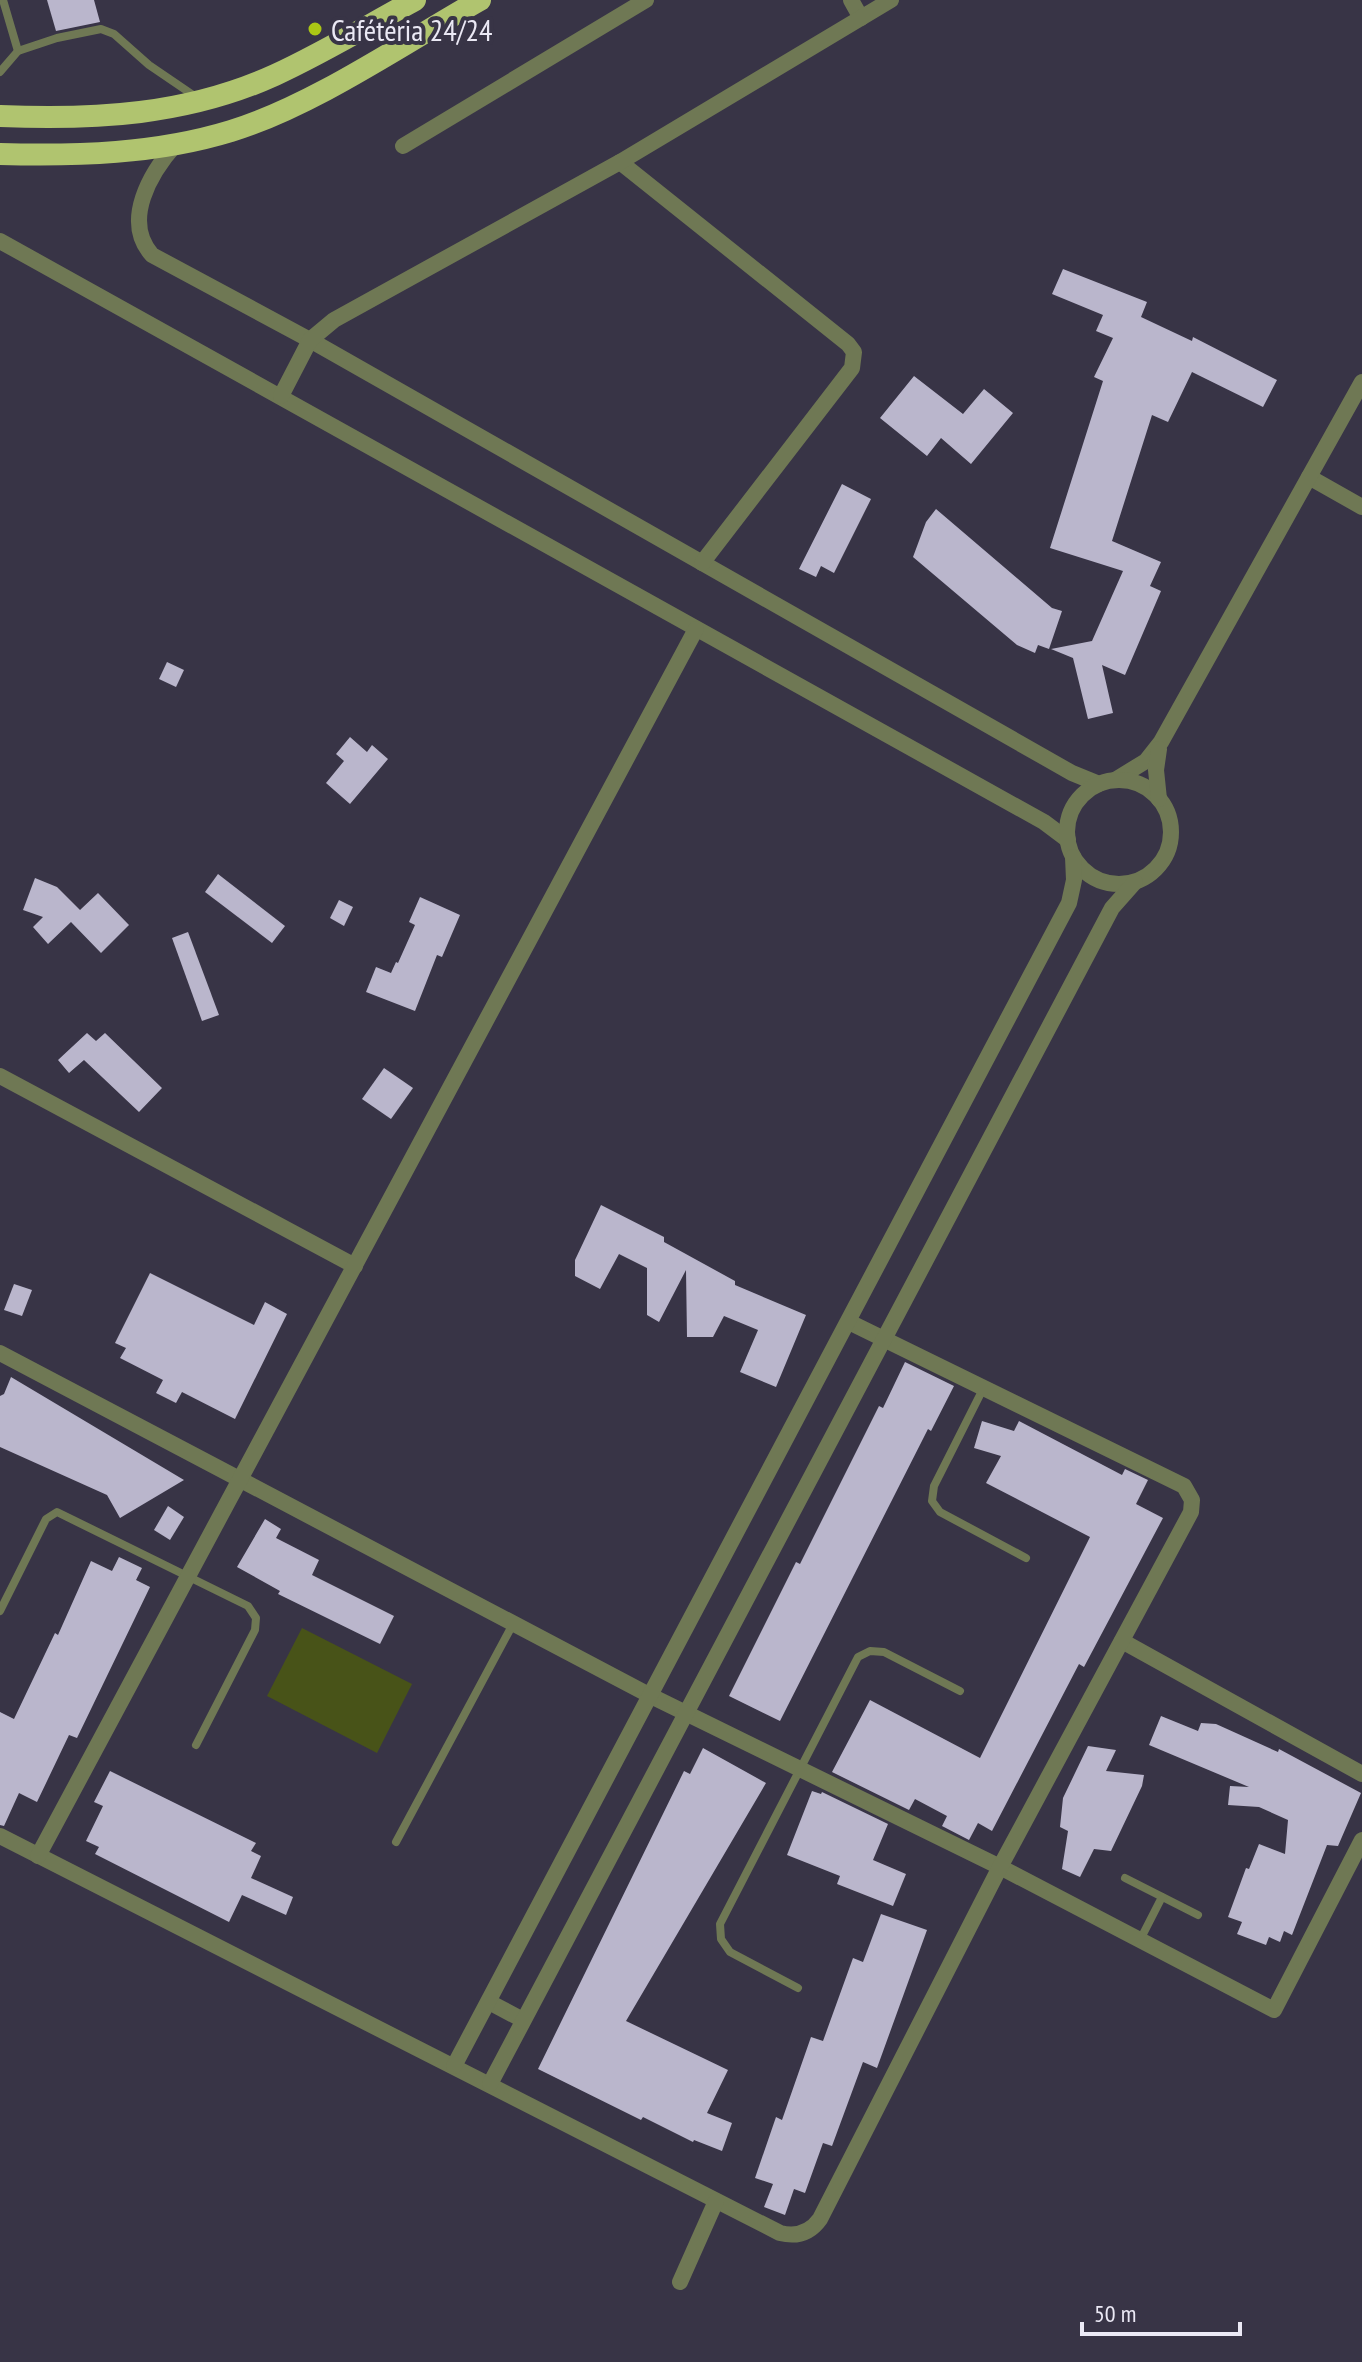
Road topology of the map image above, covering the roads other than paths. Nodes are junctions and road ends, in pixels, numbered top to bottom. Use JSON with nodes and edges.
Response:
{"nodes":[{"id":1,"x":3,"y":0,"type":"edge"},
{"id":2,"x":414,"y":0,"type":"edge"},
{"id":3,"x":480,"y":0,"type":"edge"},
{"id":4,"x":646,"y":0,"type":"edge"},
{"id":5,"x":851,"y":0,"type":"edge"},
{"id":6,"x":891,"y":0,"type":"edge"},
{"id":7,"x":861,"y":18,"type":"junction"},
{"id":8,"x":18,"y":51,"type":"junction"},
{"id":9,"x":0,"y":72,"type":"edge"},
{"id":10,"x":200,"y":100,"type":"junction"},
{"id":11,"x":0,"y":116,"type":"edge"},
{"id":12,"x":176,"y":144,"type":"junction"},
{"id":13,"x":403,"y":146,"type":"dead end"},
{"id":14,"x":0,"y":154,"type":"edge"},
{"id":15,"x":620,"y":162,"type":"junction"},
{"id":16,"x":0,"y":241,"type":"edge"},
{"id":17,"x":310,"y":340,"type":"junction"},
{"id":18,"x":1362,"y":382,"type":"edge"},
{"id":19,"x":281,"y":396,"type":"junction"},
{"id":20,"x":1309,"y":477,"type":"junction"},
{"id":21,"x":1362,"y":507,"type":"edge"},
{"id":22,"x":702,"y":563,"type":"junction"},
{"id":23,"x":696,"y":629,"type":"junction"},
{"id":24,"x":1161,"y":742,"type":"junction"},
{"id":25,"x":1107,"y":782,"type":"junction"},
{"id":26,"x":1159,"y":799,"type":"junction"},
{"id":27,"x":1068,"y":840,"type":"junction"},
{"id":28,"x":1073,"y":857,"type":"junction"},
{"id":29,"x":1135,"y":882,"type":"junction"},
{"id":30,"x":0,"y":1076,"type":"edge"},
{"id":31,"x":355,"y":1266,"type":"junction"},
{"id":32,"x":849,"y":1322,"type":"junction"},
{"id":33,"x":884,"y":1339,"type":"junction"},
{"id":34,"x":0,"y":1353,"type":"edge"},
{"id":35,"x":984,"y":1387,"type":"junction"},
{"id":36,"x":240,"y":1480,"type":"junction"},
{"id":37,"x":1026,"y":1558,"type":"dead end"},
{"id":38,"x":188,"y":1576,"type":"junction"},
{"id":39,"x":0,"y":1611,"type":"edge"},
{"id":40,"x":513,"y":1624,"type":"junction"},
{"id":41,"x":1122,"y":1641,"type":"junction"},
{"id":42,"x":960,"y":1691,"type":"dead end"},
{"id":43,"x":651,"y":1696,"type":"junction"},
{"id":44,"x":685,"y":1714,"type":"junction"},
{"id":45,"x":196,"y":1745,"type":"dead end"},
{"id":46,"x":798,"y":1770,"type":"junction"},
{"id":47,"x":1362,"y":1774,"type":"edge"},
{"id":48,"x":0,"y":1836,"type":"edge"},
{"id":49,"x":1362,"y":1840,"type":"edge"},
{"id":50,"x":396,"y":1842,"type":"dead end"},
{"id":51,"x":38,"y":1856,"type":"junction"},
{"id":52,"x":1000,"y":1867,"type":"junction"},
{"id":53,"x":1125,"y":1878,"type":"dead end"},
{"id":54,"x":1162,"y":1897,"type":"junction"},
{"id":55,"x":1198,"y":1915,"type":"dead end"},
{"id":56,"x":1140,"y":1940,"type":"junction"},
{"id":57,"x":798,"y":1988,"type":"dead end"},
{"id":58,"x":489,"y":2002,"type":"junction"},
{"id":59,"x":523,"y":2020,"type":"junction"},
{"id":60,"x":454,"y":2066,"type":"junction"},
{"id":61,"x":490,"y":2084,"type":"junction"},
{"id":62,"x":716,"y":2201,"type":"junction"},
{"id":63,"x":680,"y":2282,"type":"dead end"}],
"edges":[{"from":1,"to":8,"type":"lane"},
{"from":2,"to":10,"type":"highway"},
{"from":3,"to":12,"type":"highway"},
{"from":4,"to":13,"type":"street"},
{"from":5,"to":7,"type":"street"},
{"from":6,"to":7,"type":"street"},
{"from":7,"to":15,"type":"street"},
{"from":8,"to":9,"type":"lane"},
{"from":8,"to":10,"type":"lane"},
{"from":10,"to":11,"type":"highway"},
{"from":12,"to":14,"type":"highway"},
{"from":12,"to":17,"type":"street"},
{"from":15,"to":17,"type":"street"},
{"from":15,"to":22,"type":"street"},
{"from":16,"to":19,"type":"street"},
{"from":17,"to":19,"type":"street"},
{"from":17,"to":22,"type":"street"},
{"from":18,"to":20,"type":"street"},
{"from":19,"to":23,"type":"street"},
{"from":20,"to":21,"type":"street"},
{"from":20,"to":24,"type":"street"},
{"from":22,"to":25,"type":"street"},
{"from":23,"to":27,"type":"street"},
{"from":23,"to":31,"type":"street"},
{"from":24,"to":25,"type":"street"},
{"from":24,"to":26,"type":"street"},
{"from":25,"to":26,"type":"street"},
{"from":25,"to":27,"type":"street"},
{"from":26,"to":29,"type":"street"},
{"from":27,"to":28,"type":"street"},
{"from":28,"to":29,"type":"street"},
{"from":28,"to":32,"type":"street"},
{"from":29,"to":33,"type":"street"},
{"from":30,"to":31,"type":"street"},
{"from":31,"to":36,"type":"street"},
{"from":32,"to":33,"type":"street"},
{"from":32,"to":43,"type":"street"},
{"from":33,"to":35,"type":"street"},
{"from":33,"to":44,"type":"street"},
{"from":34,"to":36,"type":"street"},
{"from":35,"to":37,"type":"lane"},
{"from":35,"to":41,"type":"street"},
{"from":36,"to":38,"type":"street"},
{"from":36,"to":40,"type":"street"},
{"from":38,"to":39,"type":"lane"},
{"from":38,"to":45,"type":"lane"},
{"from":38,"to":51,"type":"street"},
{"from":40,"to":43,"type":"street"},
{"from":40,"to":50,"type":"lane"},
{"from":41,"to":47,"type":"street"},
{"from":41,"to":52,"type":"street"},
{"from":42,"to":46,"type":"lane"},
{"from":43,"to":44,"type":"street"},
{"from":43,"to":58,"type":"street"},
{"from":44,"to":46,"type":"street"},
{"from":44,"to":59,"type":"street"},
{"from":46,"to":52,"type":"street"},
{"from":46,"to":57,"type":"lane"},
{"from":48,"to":51,"type":"street"},
{"from":49,"to":56,"type":"street"},
{"from":51,"to":60,"type":"street"},
{"from":52,"to":56,"type":"street"},
{"from":52,"to":62,"type":"street"},
{"from":53,"to":54,"type":"lane"},
{"from":54,"to":55,"type":"lane"},
{"from":54,"to":56,"type":"lane"},
{"from":58,"to":59,"type":"street"},
{"from":58,"to":60,"type":"street"},
{"from":59,"to":61,"type":"street"},
{"from":60,"to":61,"type":"street"},
{"from":61,"to":62,"type":"street"},
{"from":62,"to":63,"type":"street"}]}
